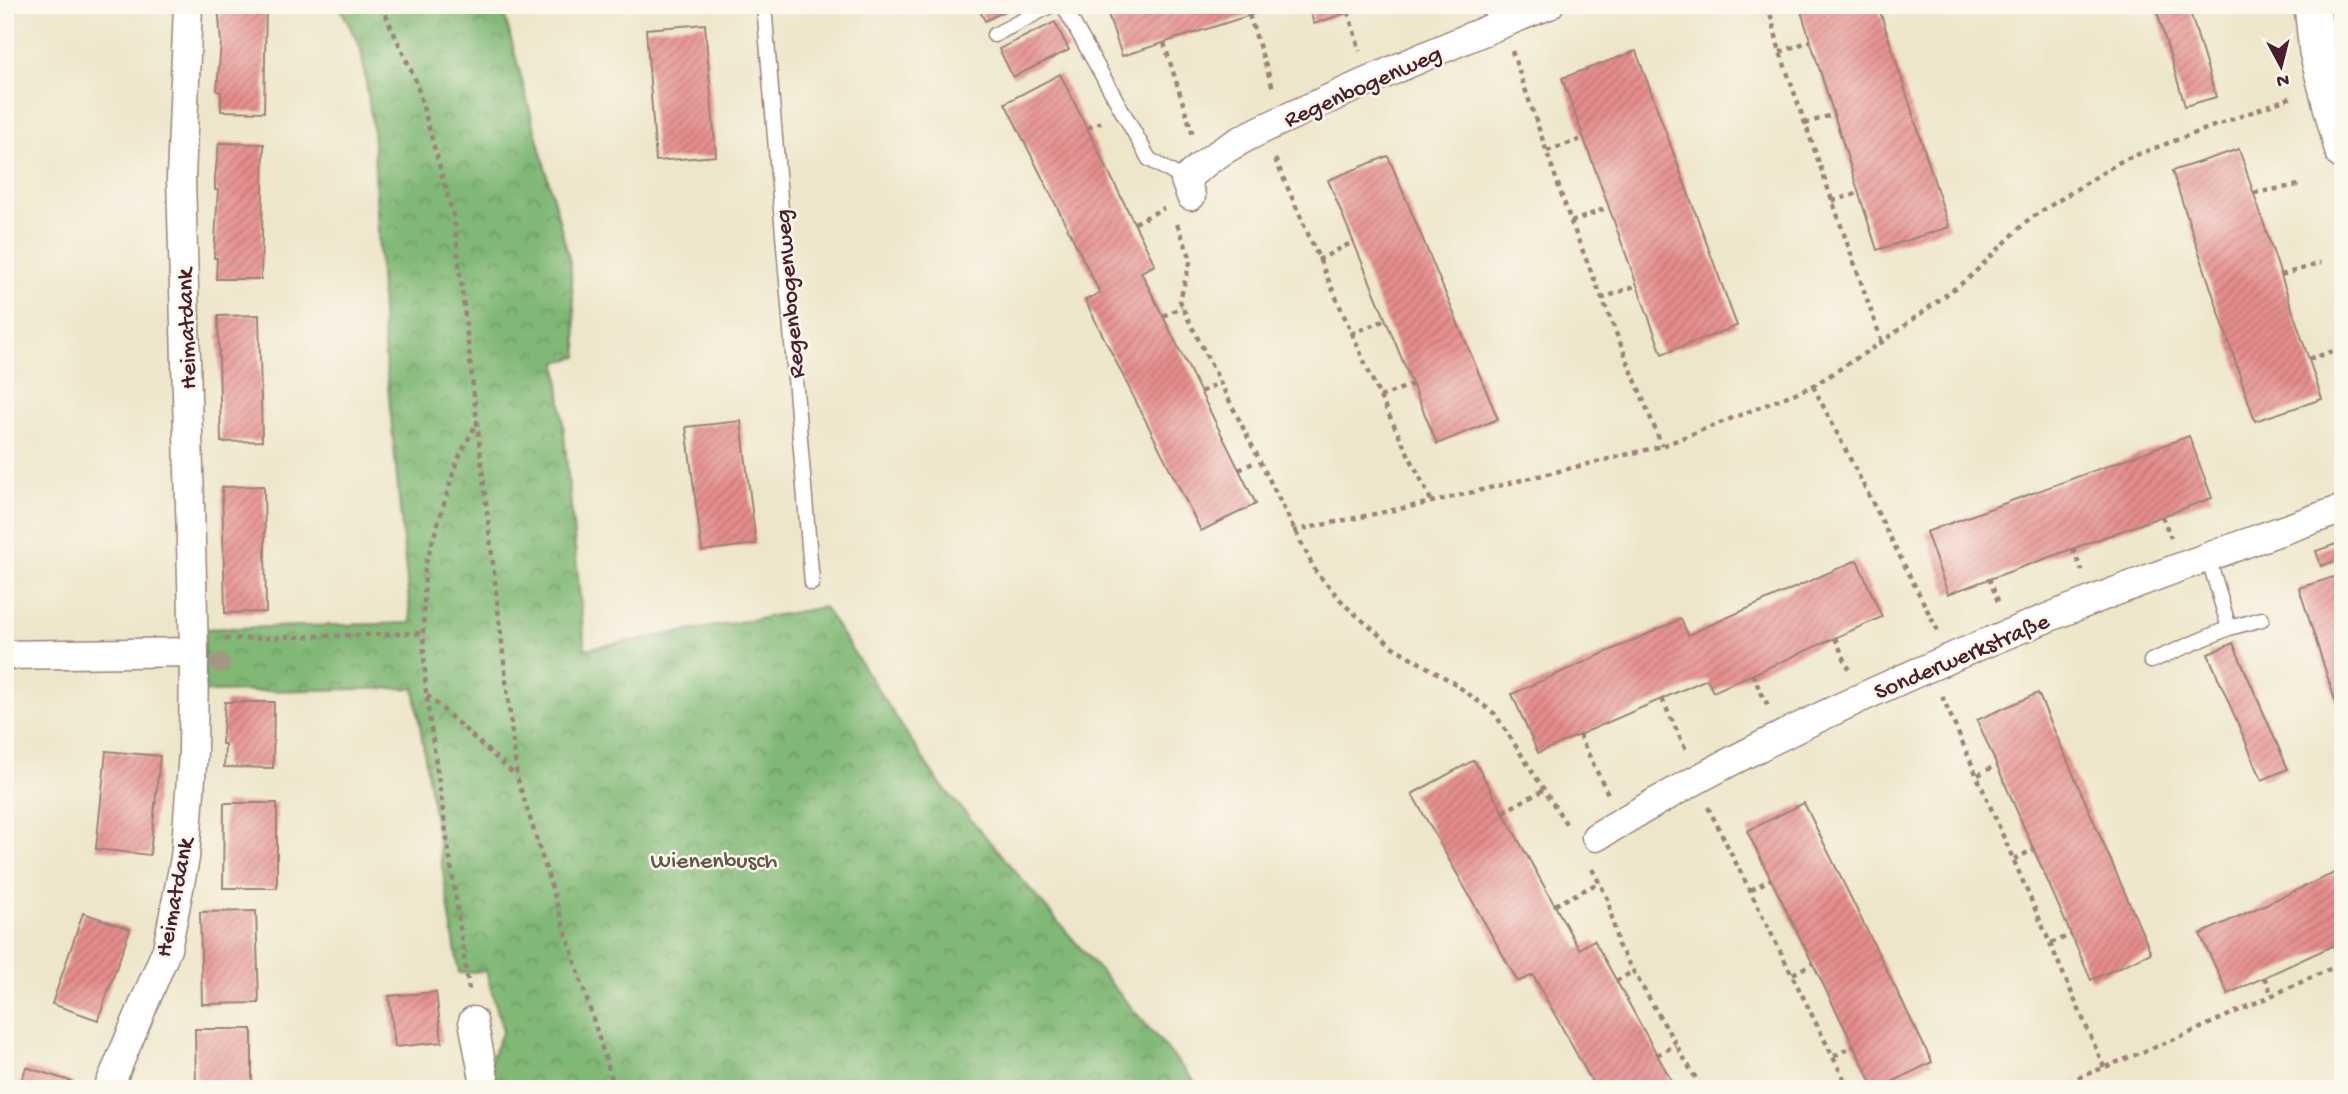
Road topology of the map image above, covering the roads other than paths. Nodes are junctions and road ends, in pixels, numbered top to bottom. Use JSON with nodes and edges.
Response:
{"nodes":[{"id":1,"x":188,"y":5,"type":"edge"},
{"id":2,"x":764,"y":5,"type":"edge"},
{"id":3,"x":1052,"y":5,"type":"edge"},
{"id":4,"x":1063,"y":5,"type":"edge"},
{"id":5,"x":1549,"y":5,"type":"edge"},
{"id":6,"x":2312,"y":5,"type":"edge"},
{"id":7,"x":994,"y":34,"type":"dead end"},
{"id":8,"x":2343,"y":152,"type":"edge"},
{"id":9,"x":1187,"y":186,"type":"joint"},
{"id":10,"x":2343,"y":509,"type":"edge"},
{"id":11,"x":2208,"y":556,"type":"junction"},
{"id":12,"x":812,"y":583,"type":"dead end"},
{"id":13,"x":2262,"y":619,"type":"dead end"},
{"id":14,"x":2229,"y":628,"type":"junction"},
{"id":15,"x":194,"y":653,"type":"junction"},
{"id":16,"x":5,"y":655,"type":"edge"},
{"id":17,"x":2151,"y":661,"type":"dead end"},
{"id":18,"x":1585,"y":844,"type":"road end"},
{"id":19,"x":473,"y":1021,"type":"road end"},
{"id":20,"x":108,"y":1089,"type":"edge"},
{"id":21,"x":486,"y":1089,"type":"edge"}],
"edges":[{"from":1,"to":15,"type":"street","name":"Heimatdank"},
{"from":2,"to":12,"type":"lane","name":"Regenbogenweg"},
{"from":3,"to":7,"type":"lane"},
{"from":4,"to":9,"type":"lane"},
{"from":5,"to":9,"type":"street","name":"Regenbogenweg"},
{"from":6,"to":8,"type":"street"},
{"from":10,"to":11,"type":"street","name":"Sonderwerkstraße"},
{"from":11,"to":14,"type":"lane"},
{"from":11,"to":18,"type":"street","name":"Sonderwerkstraße"},
{"from":13,"to":14,"type":"lane"},
{"from":14,"to":17,"type":"lane"},
{"from":15,"to":16,"type":"street"},
{"from":15,"to":20,"type":"street","name":"Heimatdank"},
{"from":19,"to":21,"type":"street"}]}
